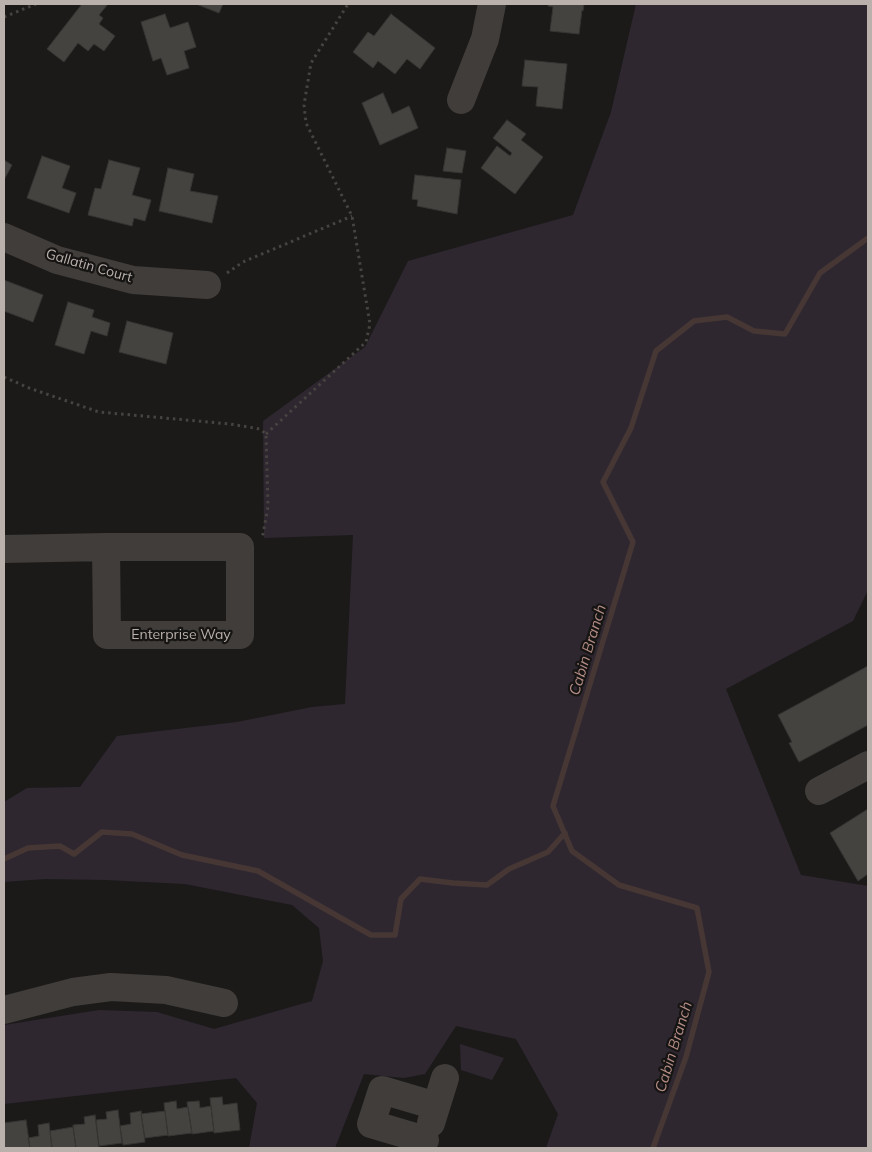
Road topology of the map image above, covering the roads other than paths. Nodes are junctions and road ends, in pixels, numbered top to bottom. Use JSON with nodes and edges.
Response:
{"nodes":[{"id":1,"x":492,"y":4,"type":"edge"},
{"id":2,"x":461,"y":100,"type":"dead end"},
{"id":3,"x":4,"y":237,"type":"edge"},
{"id":4,"x":207,"y":285,"type":"road end"},
{"id":5,"x":106,"y":547,"type":"junction"},
{"id":6,"x":4,"y":549,"type":"edge"},
{"id":7,"x":868,"y":765,"type":"edge"},
{"id":8,"x":819,"y":791,"type":"dead end"},
{"id":9,"x":224,"y":1003,"type":"dead end"},
{"id":10,"x":4,"y":1010,"type":"edge"},
{"id":11,"x":445,"y":1078,"type":"dead end"},
{"id":12,"x":436,"y":1106,"type":"junction"},
{"id":13,"x":424,"y":1144,"type":"edge"}],
"edges":[{"from":1,"to":2,"type":"street"},
{"from":3,"to":4,"type":"street","name":"Gallatin Court"},
{"from":5,"to":5,"type":"street","name":"Enterprise Way"},
{"from":5,"to":6,"type":"street","name":"Enterprise Way"},
{"from":7,"to":8,"type":"street"},
{"from":9,"to":10,"type":"street"},
{"from":11,"to":12,"type":"street"},
{"from":12,"to":13,"type":"street"},
{"from":12,"to":13,"type":"street"}]}
